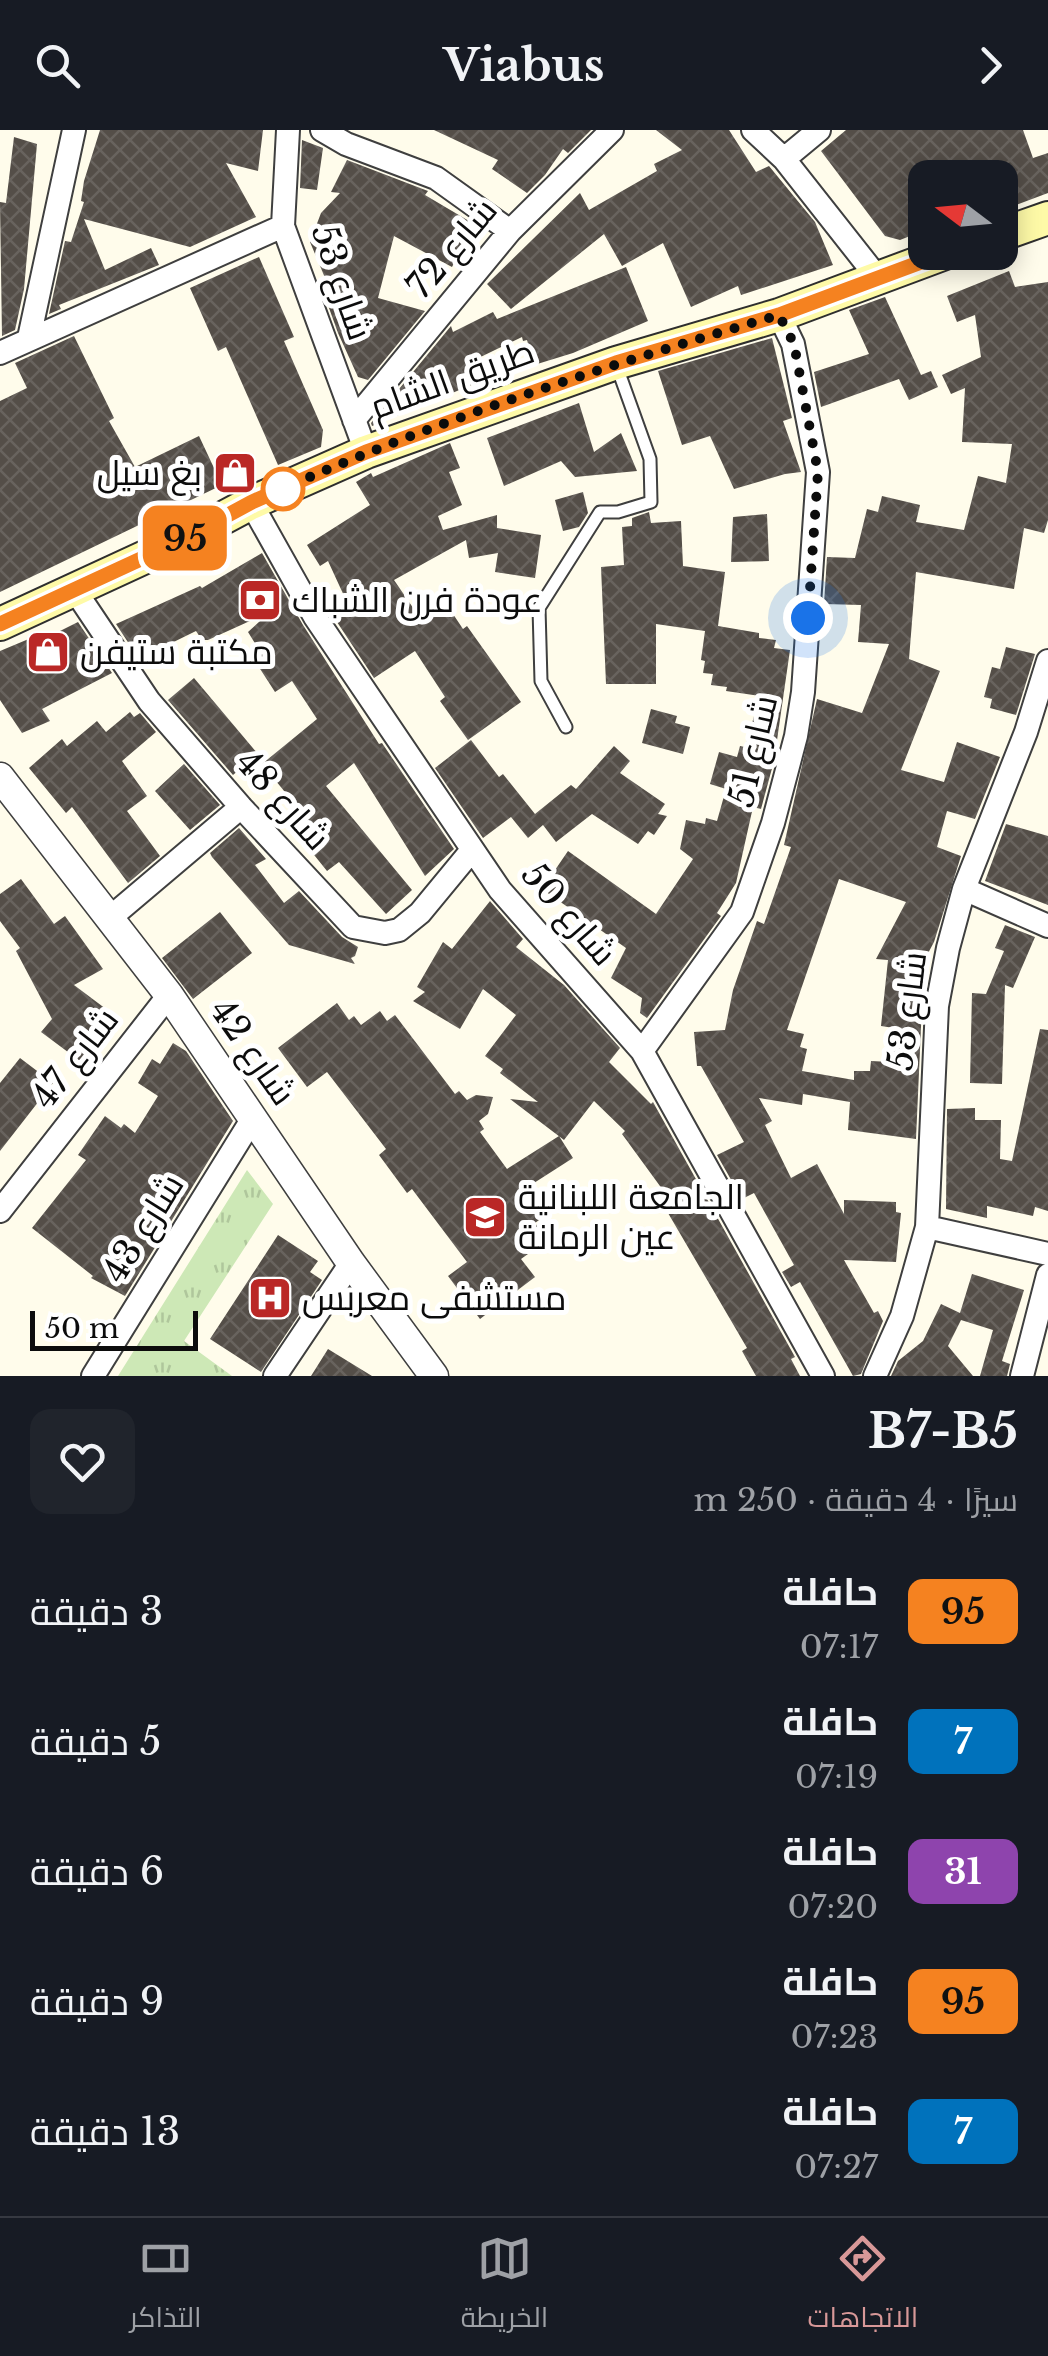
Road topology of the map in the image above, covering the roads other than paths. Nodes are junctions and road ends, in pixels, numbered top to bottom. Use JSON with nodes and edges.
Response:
{"nodes":[{"id":1,"x":74,"y":130,"type":"edge"},
{"id":2,"x":288,"y":130,"type":"edge"},
{"id":3,"x":322,"y":130,"type":"edge"},
{"id":4,"x":612,"y":130,"type":"edge"},
{"id":5,"x":753,"y":130,"type":"edge"},
{"id":6,"x":819,"y":130,"type":"edge"},
{"id":7,"x":784,"y":159,"type":"junction"},
{"id":8,"x":1048,"y":218,"type":"edge"},
{"id":9,"x":283,"y":226,"type":"junction"},
{"id":10,"x":1018,"y":229,"type":"edge"},
{"id":11,"x":510,"y":231,"type":"junction"},
{"id":12,"x":908,"y":266,"type":"edge"},
{"id":13,"x":876,"y":277,"type":"junction"},
{"id":14,"x":779,"y":315,"type":"junction"},
{"id":15,"x":29,"y":338,"type":"junction"},
{"id":16,"x":0,"y":353,"type":"edge"},
{"id":17,"x":616,"y":363,"type":"junction"},
{"id":18,"x":354,"y":420,"type":"junction"},
{"id":19,"x":366,"y":452,"type":"junction"},
{"id":20,"x":252,"y":502,"type":"junction"},
{"id":21,"x":74,"y":588,"type":"junction"},
{"id":22,"x":0,"y":624,"type":"edge"},
{"id":23,"x":1048,"y":661,"type":"edge"},
{"id":24,"x":566,"y":727,"type":"dead end"},
{"id":25,"x":0,"y":777,"type":"edge"},
{"id":26,"x":241,"y":807,"type":"junction"},
{"id":27,"x":472,"y":850,"type":"junction"},
{"id":28,"x":964,"y":890,"type":"junction"},
{"id":29,"x":111,"y":917,"type":"junction"},
{"id":30,"x":1048,"y":926,"type":"edge"},
{"id":31,"x":169,"y":995,"type":"junction"},
{"id":32,"x":642,"y":1052,"type":"junction"},
{"id":33,"x":253,"y":1118,"type":"junction"},
{"id":34,"x":0,"y":1211,"type":"edge"},
{"id":35,"x":928,"y":1227,"type":"junction"},
{"id":36,"x":1048,"y":1254,"type":"edge"},
{"id":37,"x":351,"y":1263,"type":"junction"},
{"id":38,"x":1048,"y":1275,"type":"edge"},
{"id":39,"x":93,"y":1376,"type":"edge"},
{"id":40,"x":275,"y":1376,"type":"edge"},
{"id":41,"x":434,"y":1376,"type":"edge"},
{"id":42,"x":823,"y":1376,"type":"edge"},
{"id":43,"x":874,"y":1376,"type":"edge"},
{"id":44,"x":1022,"y":1376,"type":"edge"}],
"edges":[{"from":1,"to":15,"type":"street"},
{"from":2,"to":9,"type":"street","name":"شارع 53"},
{"from":3,"to":11,"type":"street"},
{"from":4,"to":11,"type":"street","name":"شارع 72"},
{"from":5,"to":7,"type":"street"},
{"from":6,"to":7,"type":"street"},
{"from":7,"to":13,"type":"street"},
{"from":8,"to":10,"type":"main road"},
{"from":9,"to":15,"type":"street"},
{"from":9,"to":18,"type":"street","name":"شارع 53"},
{"from":11,"to":18,"type":"street","name":"شارع 72"},
{"from":12,"to":13,"type":"main road","name":"طريق الشام"},
{"from":13,"to":14,"type":"main road","name":"طريق الشام"},
{"from":14,"to":17,"type":"main road","name":"طريق الشام"},
{"from":14,"to":32,"type":"street","name":"شارع 51"},
{"from":15,"to":16,"type":"street"},
{"from":17,"to":19,"type":"main road","name":"طريق الشام"},
{"from":17,"to":24,"type":"lane"},
{"from":18,"to":19,"type":"street","name":"شارع 53"},
{"from":19,"to":20,"type":"main road","name":"طريق الشام"},
{"from":20,"to":21,"type":"main road","name":"طريق الشام"},
{"from":20,"to":27,"type":"street","name":"شارع 50"},
{"from":21,"to":22,"type":"main road","name":"طريق الشام"},
{"from":21,"to":26,"type":"street","name":"شارع 48"},
{"from":23,"to":28,"type":"street","name":"شارع 53"},
{"from":25,"to":29,"type":"street","name":"شارع 42"},
{"from":26,"to":27,"type":"street","name":"شارع 48"},
{"from":26,"to":29,"type":"street"},
{"from":27,"to":32,"type":"street","name":"شارع 50"},
{"from":28,"to":30,"type":"street"},
{"from":28,"to":35,"type":"street","name":"شارع 53"},
{"from":29,"to":31,"type":"street","name":"شارع 42"},
{"from":31,"to":33,"type":"street","name":"شارع 42"},
{"from":31,"to":34,"type":"street","name":"شارع 47"},
{"from":32,"to":42,"type":"street","name":"شارع 50"},
{"from":33,"to":37,"type":"street","name":"شارع 42"},
{"from":33,"to":39,"type":"street","name":"شارع 43"},
{"from":35,"to":36,"type":"street"},
{"from":35,"to":43,"type":"street","name":"شارع 53"},
{"from":37,"to":40,"type":"street"},
{"from":37,"to":41,"type":"street","name":"شارع 42"},
{"from":38,"to":44,"type":"street"}]}
